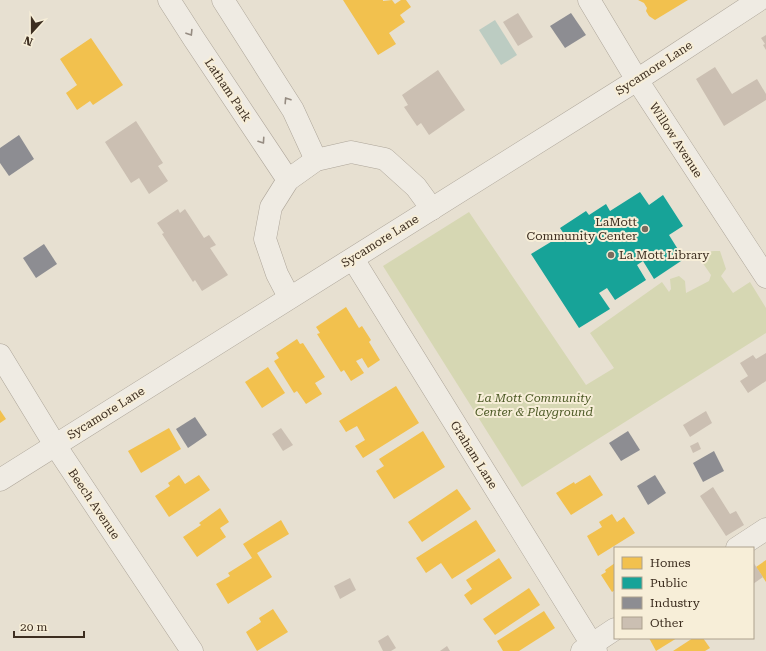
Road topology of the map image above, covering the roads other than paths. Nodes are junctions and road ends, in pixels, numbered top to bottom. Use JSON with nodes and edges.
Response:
{"nodes":[{"id":1,"x":169,"y":0,"type":"edge"},
{"id":2,"x":223,"y":0,"type":"edge"},
{"id":3,"x":589,"y":0,"type":"edge"},
{"id":4,"x":759,"y":0,"type":"edge"},
{"id":5,"x":637,"y":80,"type":"junction"},
{"id":6,"x":316,"y":160,"type":"junction"},
{"id":7,"x":288,"y":180,"type":"junction"},
{"id":8,"x":432,"y":209,"type":"junction"},
{"id":9,"x":353,"y":259,"type":"junction"},
{"id":10,"x":766,"y":277,"type":"edge"},
{"id":11,"x":289,"y":297,"type":"junction"},
{"id":12,"x":0,"y":355,"type":"edge"},
{"id":13,"x":55,"y":445,"type":"junction"},
{"id":14,"x":0,"y":480,"type":"edge"},
{"id":15,"x":766,"y":529,"type":"edge"},
{"id":16,"x":739,"y":547,"type":"edge"},
{"id":17,"x":614,"y":630,"type":"edge"},
{"id":18,"x":590,"y":649,"type":"edge"},
{"id":19,"x":192,"y":651,"type":"edge"}],
"edges":[{"from":1,"to":7,"type":"street","name":"Latham Park","one_way":true},
{"from":6,"to":2,"type":"street","one_way":true},
{"from":3,"to":5,"type":"street","name":"Willow Avenue"},
{"from":4,"to":5,"type":"street","name":"Sycamore Lane"},
{"from":5,"to":8,"type":"street","name":"Sycamore Lane"},
{"from":5,"to":10,"type":"street","name":"Willow Avenue"},
{"from":6,"to":7,"type":"street"},
{"from":6,"to":8,"type":"street"},
{"from":7,"to":11,"type":"street"},
{"from":8,"to":9,"type":"street","name":"Sycamore Lane"},
{"from":9,"to":11,"type":"street","name":"Sycamore Lane"},
{"from":9,"to":18,"type":"street","name":"Graham Lane"},
{"from":11,"to":13,"type":"street","name":"Sycamore Lane"},
{"from":12,"to":13,"type":"street","name":"Beech Avenue"},
{"from":13,"to":14,"type":"street","name":"Sycamore Lane"},
{"from":13,"to":19,"type":"street","name":"Beech Avenue"},
{"from":15,"to":16,"type":"street"},
{"from":17,"to":18,"type":"street"}]}
